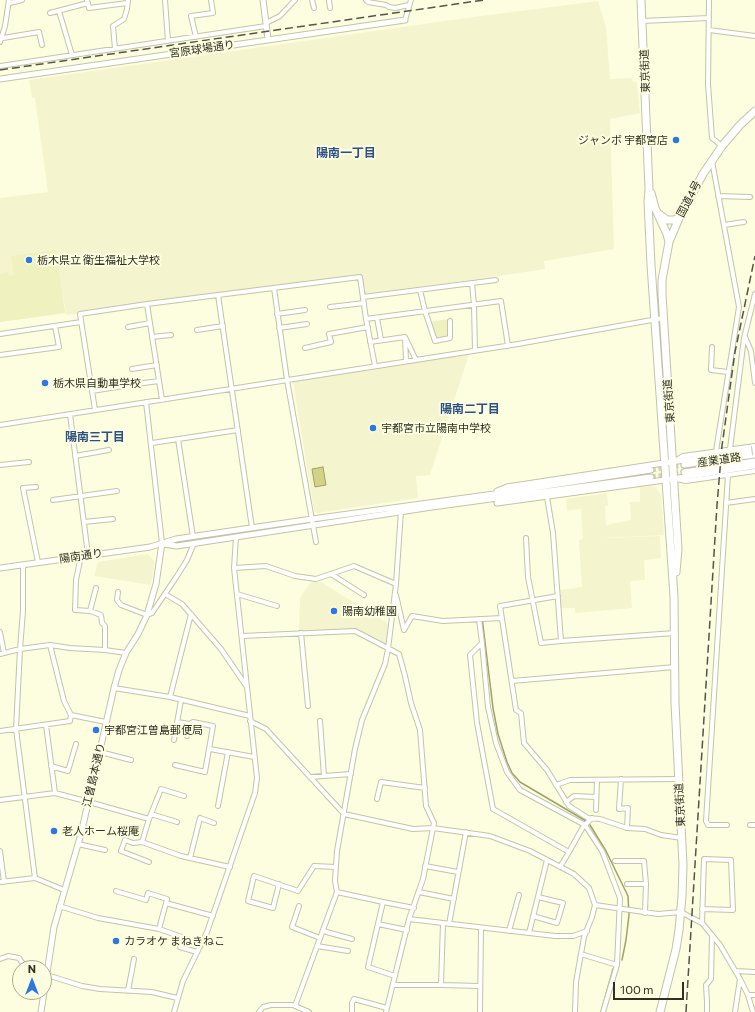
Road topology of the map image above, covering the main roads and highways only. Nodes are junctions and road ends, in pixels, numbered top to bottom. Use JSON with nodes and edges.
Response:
{"nodes":[{"id":1,"x":641,"y":0,"type":"edge"},
{"id":2,"x":755,"y":111,"type":"edge"},
{"id":3,"x":650,"y":189,"type":"junction"},
{"id":4,"x":656,"y":211,"type":"junction"},
{"id":5,"x":679,"y":218,"type":"junction"},
{"id":6,"x":669,"y":242,"type":"junction"},
{"id":7,"x":651,"y":265,"type":"junction"},
{"id":8,"x":654,"y":304,"type":"junction"},
{"id":9,"x":674,"y":596,"type":"junction"},
{"id":10,"x":660,"y":1012,"type":"edge"}],
"edges":[{"from":1,"to":3,"type":"highway","name":"東京街道"},
{"from":2,"to":5,"type":"highway","name":"国道4号"},
{"from":3,"to":4,"type":"highway","name":"東京街道"},
{"from":3,"to":7,"type":"highway","name":"東京街道"},
{"from":4,"to":5,"type":"highway"},
{"from":4,"to":6,"type":"highway","name":"東京街道"},
{"from":4,"to":7,"type":"highway","name":"東京街道"},
{"from":5,"to":6,"type":"highway","name":"国道4号"},
{"from":6,"to":8,"type":"highway","name":"国道4号"},
{"from":6,"to":9,"type":"highway","name":"東京街道"},
{"from":7,"to":8,"type":"highway","name":"東京街道"},
{"from":8,"to":9,"type":"highway","name":"東京街道"},
{"from":9,"to":10,"type":"highway","name":"東京街道"}]}
